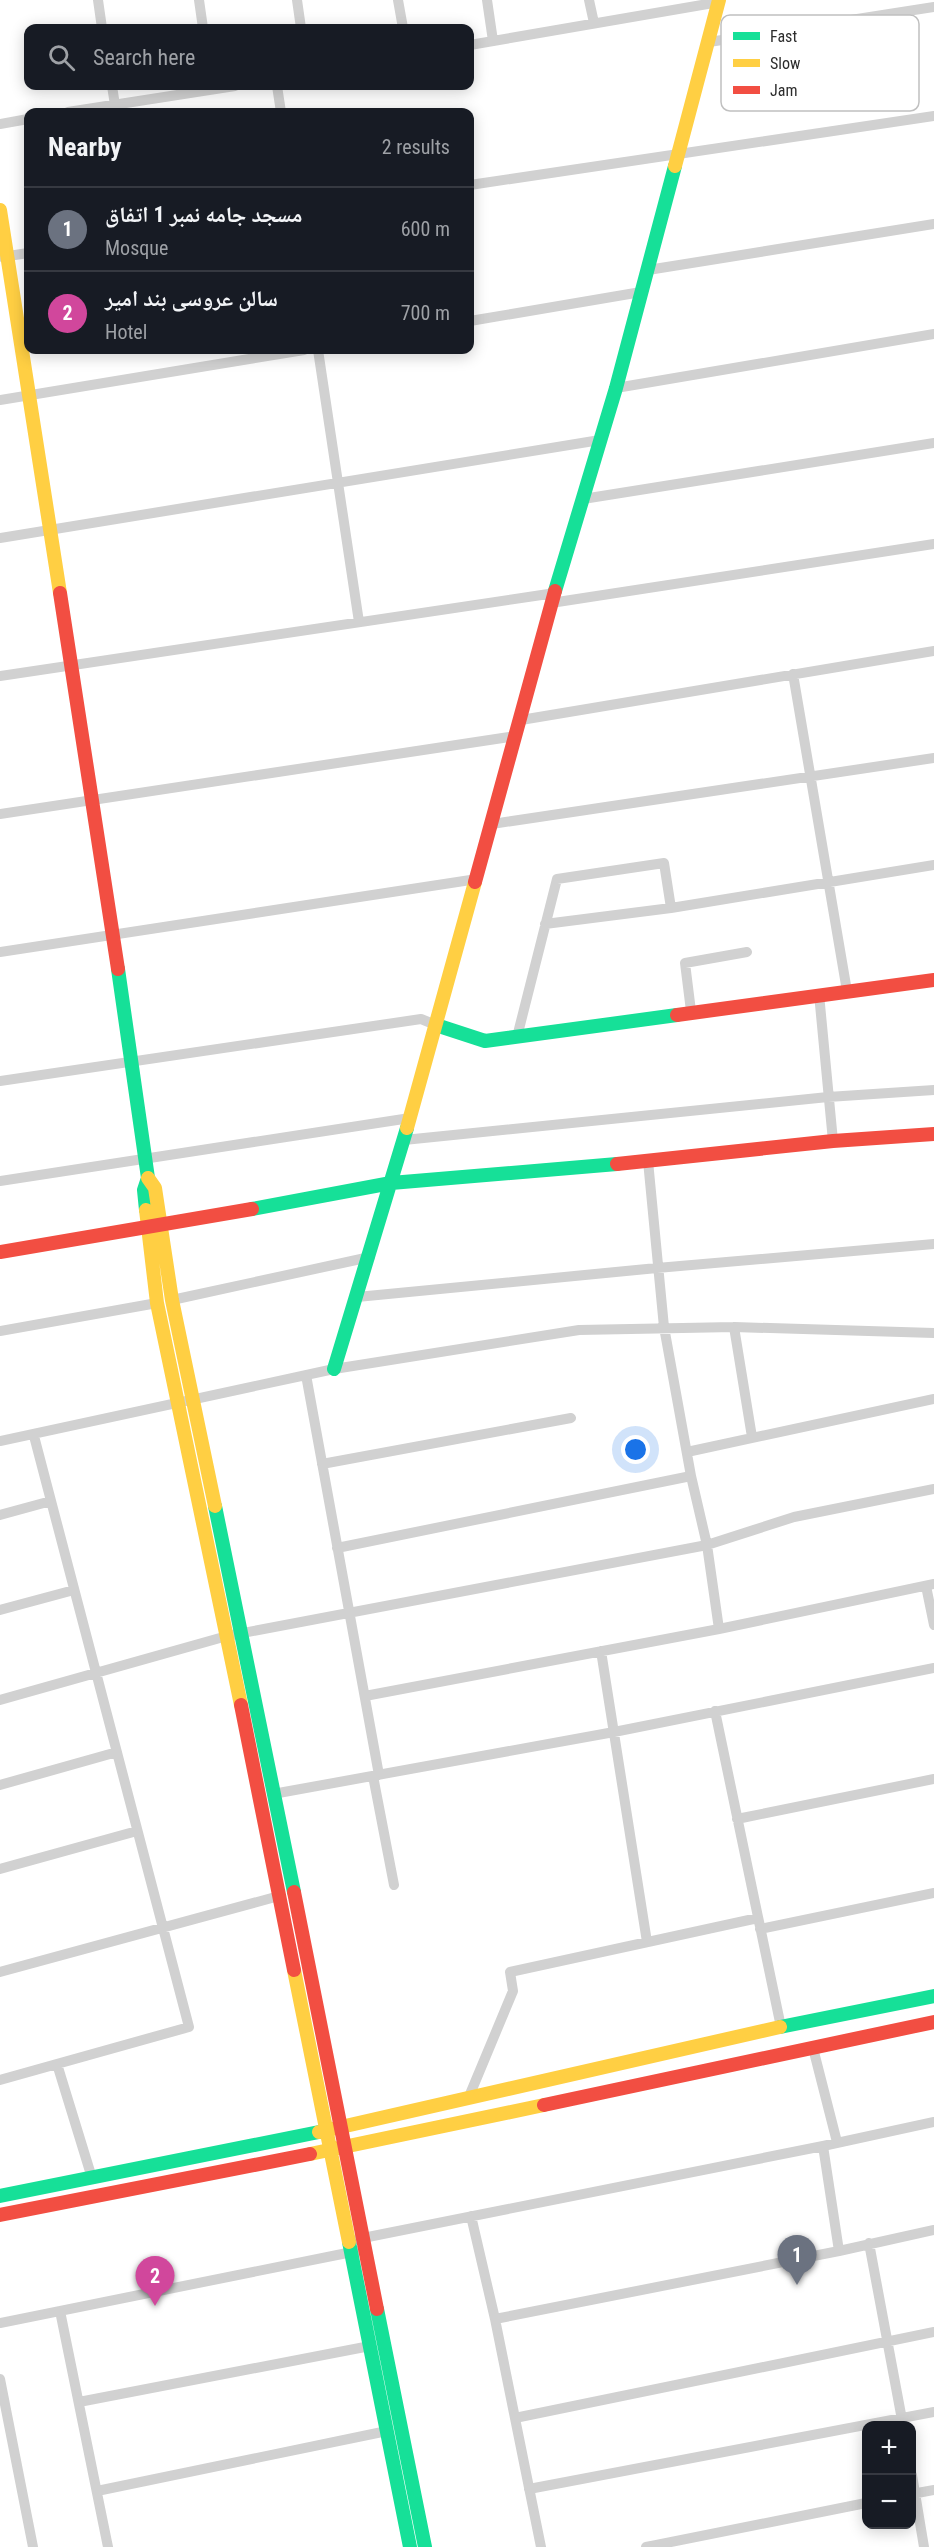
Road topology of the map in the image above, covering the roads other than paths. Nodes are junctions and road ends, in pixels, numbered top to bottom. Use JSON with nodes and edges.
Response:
{"nodes":[{"id":1,"x":98,"y":0,"type":"edge"},
{"id":2,"x":198,"y":0,"type":"edge"},
{"id":3,"x":297,"y":0,"type":"edge"},
{"id":4,"x":398,"y":0,"type":"edge"},
{"id":5,"x":487,"y":0,"type":"edge"},
{"id":6,"x":589,"y":0,"type":"edge"},
{"id":7,"x":719,"y":1,"type":"edge"},
{"id":8,"x":934,"y":7,"type":"edge"},
{"id":9,"x":883,"y":15,"type":"edge"},
{"id":10,"x":594,"y":23,"type":"junction"},
{"id":11,"x":101,"y":24,"type":"edge"},
{"id":12,"x":202,"y":24,"type":"edge"},
{"id":13,"x":300,"y":24,"type":"edge"},
{"id":14,"x":402,"y":24,"type":"edge"},
{"id":15,"x":721,"y":40,"type":"edge"},
{"id":16,"x":493,"y":41,"type":"junction"},
{"id":17,"x":709,"y":42,"type":"junction"},
{"id":18,"x":474,"y":44,"type":"edge"},
{"id":19,"x":112,"y":90,"type":"edge"},
{"id":20,"x":197,"y":90,"type":"edge"},
{"id":21,"x":278,"y":90,"type":"edge"},
{"id":22,"x":115,"y":105,"type":"junction"},
{"id":23,"x":95,"y":108,"type":"edge"},
{"id":24,"x":280,"y":108,"type":"edge"},
{"id":25,"x":934,"y":116,"type":"edge"},
{"id":26,"x":24,"y":120,"type":"edge"},
{"id":27,"x":0,"y":124,"type":"edge"},
{"id":28,"x":679,"y":153,"type":"junction"},
{"id":29,"x":474,"y":184,"type":"edge"},
{"id":30,"x":0,"y":210,"type":"edge"},
{"id":31,"x":934,"y":224,"type":"edge"},
{"id":32,"x":24,"y":254,"type":"edge"},
{"id":33,"x":4,"y":257,"type":"edge"},
{"id":34,"x":648,"y":270,"type":"junction"},
{"id":35,"x":641,"y":292,"type":"junction"},
{"id":36,"x":474,"y":320,"type":"edge"},
{"id":37,"x":934,"y":334,"type":"edge"},
{"id":38,"x":280,"y":354,"type":"edge"},
{"id":39,"x":319,"y":354,"type":"edge"},
{"id":40,"x":616,"y":388,"type":"junction"},
{"id":41,"x":29,"y":395,"type":"junction"},
{"id":42,"x":0,"y":400,"type":"edge"},
{"id":43,"x":600,"y":440,"type":"junction"},
{"id":44,"x":934,"y":443,"type":"edge"},
{"id":45,"x":338,"y":483,"type":"junction"},
{"id":46,"x":583,"y":499,"type":"junction"},
{"id":47,"x":50,"y":531,"type":"junction"},
{"id":48,"x":0,"y":538,"type":"edge"},
{"id":49,"x":934,"y":544,"type":"edge"},
{"id":50,"x":553,"y":598,"type":"junction"},
{"id":51,"x":359,"y":622,"type":"junction"},
{"id":52,"x":934,"y":651,"type":"edge"},
{"id":53,"x":70,"y":665,"type":"junction"},
{"id":54,"x":793,"y":674,"type":"junction"},
{"id":55,"x":0,"y":676,"type":"edge"},
{"id":56,"x":520,"y":720,"type":"junction"},
{"id":57,"x":516,"y":736,"type":"junction"},
{"id":58,"x":934,"y":758,"type":"edge"},
{"id":59,"x":810,"y":777,"type":"junction"},
{"id":60,"x":91,"y":801,"type":"junction"},
{"id":61,"x":0,"y":814,"type":"edge"},
{"id":62,"x":492,"y":824,"type":"junction"},
{"id":63,"x":934,"y":866,"type":"edge"},
{"id":64,"x":477,"y":879,"type":"junction"},
{"id":65,"x":828,"y":882,"type":"junction"},
{"id":66,"x":671,"y":908,"type":"junction"},
{"id":67,"x":545,"y":924,"type":"junction"},
{"id":68,"x":113,"y":934,"type":"junction"},
{"id":69,"x":0,"y":952,"type":"edge"},
{"id":70,"x":747,"y":952,"type":"dead end"},
{"id":71,"x":934,"y":980,"type":"edge"},
{"id":72,"x":847,"y":991,"type":"junction"},
{"id":73,"x":819,"y":994,"type":"junction"},
{"id":74,"x":692,"y":1011,"type":"junction"},
{"id":75,"x":436,"y":1025,"type":"junction"},
{"id":76,"x":517,"y":1036,"type":"junction"},
{"id":77,"x":133,"y":1063,"type":"junction"},
{"id":78,"x":0,"y":1081,"type":"edge"},
{"id":79,"x":934,"y":1090,"type":"edge"},
{"id":80,"x":828,"y":1097,"type":"junction"},
{"id":81,"x":410,"y":1118,"type":"junction"},
{"id":82,"x":934,"y":1134,"type":"edge"},
{"id":83,"x":404,"y":1140,"type":"junction"},
{"id":84,"x":833,"y":1141,"type":"junction"},
{"id":85,"x":145,"y":1158,"type":"junction"},
{"id":86,"x":648,"y":1161,"type":"junction"},
{"id":87,"x":0,"y":1181,"type":"edge"},
{"id":88,"x":391,"y":1183,"type":"junction"},
{"id":89,"x":155,"y":1227,"type":"junction"},
{"id":90,"x":934,"y":1244,"type":"edge"},
{"id":91,"x":0,"y":1252,"type":"edge"},
{"id":92,"x":370,"y":1257,"type":"junction"},
{"id":93,"x":657,"y":1268,"type":"junction"},
{"id":94,"x":357,"y":1297,"type":"junction"},
{"id":95,"x":172,"y":1300,"type":"junction"},
{"id":96,"x":157,"y":1303,"type":"junction"},
{"id":97,"x":664,"y":1327,"type":"junction"},
{"id":98,"x":734,"y":1327,"type":"junction"},
{"id":99,"x":0,"y":1331,"type":"edge"},
{"id":100,"x":934,"y":1333,"type":"edge"},
{"id":101,"x":334,"y":1369,"type":"junction"},
{"id":102,"x":306,"y":1376,"type":"junction"},
{"id":103,"x":934,"y":1399,"type":"edge"},
{"id":104,"x":192,"y":1401,"type":"junction"},
{"id":105,"x":178,"y":1404,"type":"junction"},
{"id":106,"x":571,"y":1418,"type":"dead end"},
{"id":107,"x":34,"y":1436,"type":"junction"},
{"id":108,"x":752,"y":1437,"type":"junction"},
{"id":109,"x":0,"y":1442,"type":"edge"},
{"id":110,"x":687,"y":1452,"type":"junction"},
{"id":111,"x":322,"y":1464,"type":"junction"},
{"id":112,"x":691,"y":1476,"type":"junction"},
{"id":113,"x":934,"y":1489,"type":"edge"},
{"id":114,"x":51,"y":1501,"type":"junction"},
{"id":115,"x":0,"y":1515,"type":"edge"},
{"id":116,"x":707,"y":1545,"type":"junction"},
{"id":117,"x":338,"y":1548,"type":"junction"},
{"id":118,"x":930,"y":1585,"type":"edge"},
{"id":119,"x":74,"y":1590,"type":"junction"},
{"id":120,"x":0,"y":1610,"type":"edge"},
{"id":121,"x":350,"y":1614,"type":"junction"},
{"id":122,"x":934,"y":1624,"type":"edge"},
{"id":123,"x":719,"y":1629,"type":"junction"},
{"id":124,"x":242,"y":1633,"type":"junction"},
{"id":125,"x":227,"y":1636,"type":"junction"},
{"id":126,"x":601,"y":1651,"type":"junction"},
{"id":127,"x":934,"y":1668,"type":"edge"},
{"id":128,"x":96,"y":1673,"type":"junction"},
{"id":129,"x":365,"y":1696,"type":"junction"},
{"id":130,"x":0,"y":1700,"type":"edge"},
{"id":131,"x":715,"y":1711,"type":"junction"},
{"id":132,"x":614,"y":1732,"type":"junction"},
{"id":133,"x":117,"y":1752,"type":"junction"},
{"id":134,"x":376,"y":1776,"type":"junction"},
{"id":135,"x":934,"y":1779,"type":"edge"},
{"id":136,"x":0,"y":1785,"type":"edge"},
{"id":137,"x":273,"y":1794,"type":"junction"},
{"id":138,"x":737,"y":1820,"type":"junction"},
{"id":139,"x":137,"y":1831,"type":"junction"},
{"id":140,"x":0,"y":1869,"type":"edge"},
{"id":141,"x":394,"y":1885,"type":"dead end"},
{"id":142,"x":934,"y":1893,"type":"edge"},
{"id":143,"x":279,"y":1896,"type":"junction"},
{"id":144,"x":759,"y":1923,"type":"junction"},
{"id":145,"x":163,"y":1927,"type":"junction"},
{"id":146,"x":647,"y":1942,"type":"junction"},
{"id":147,"x":0,"y":1972,"type":"edge"},
{"id":148,"x":934,"y":1996,"type":"edge"},
{"id":149,"x":934,"y":2022,"type":"edge"},
{"id":150,"x":781,"y":2027,"type":"junction"},
{"id":151,"x":813,"y":2048,"type":"junction"},
{"id":152,"x":57,"y":2064,"type":"junction"},
{"id":153,"x":0,"y":2080,"type":"edge"},
{"id":154,"x":468,"y":2099,"type":"junction"},
{"id":155,"x":934,"y":2122,"type":"edge"},
{"id":156,"x":341,"y":2128,"type":"junction"},
{"id":157,"x":326,"y":2131,"type":"junction"},
{"id":158,"x":837,"y":2142,"type":"junction"},
{"id":159,"x":823,"y":2146,"type":"junction"},
{"id":160,"x":345,"y":2147,"type":"junction"},
{"id":161,"x":330,"y":2150,"type":"junction"},
{"id":162,"x":93,"y":2178,"type":"junction"},
{"id":163,"x":0,"y":2196,"type":"edge"},
{"id":164,"x":0,"y":2215,"type":"edge"},
{"id":165,"x":471,"y":2216,"type":"junction"},
{"id":166,"x":934,"y":2230,"type":"edge"},
{"id":167,"x":365,"y":2243,"type":"junction"},
{"id":168,"x":869,"y":2243,"type":"junction"},
{"id":169,"x":351,"y":2246,"type":"junction"},
{"id":170,"x":839,"y":2251,"type":"junction"},
{"id":171,"x":60,"y":2311,"type":"junction"},
{"id":172,"x":495,"y":2319,"type":"junction"},
{"id":173,"x":0,"y":2323,"type":"edge"},
{"id":174,"x":934,"y":2332,"type":"edge"},
{"id":175,"x":887,"y":2342,"type":"junction"},
{"id":176,"x":370,"y":2346,"type":"junction"},
{"id":177,"x":0,"y":2379,"type":"edge"},
{"id":178,"x":79,"y":2402,"type":"junction"},
{"id":179,"x":934,"y":2412,"type":"edge"},
{"id":180,"x":515,"y":2418,"type":"junction"},
{"id":181,"x":903,"y":2421,"type":"edge"},
{"id":182,"x":906,"y":2421,"type":"edge"},
{"id":183,"x":862,"y":2429,"type":"edge"},
{"id":184,"x":387,"y":2431,"type":"junction"},
{"id":185,"x":5,"y":2433,"type":"edge"},
{"id":186,"x":529,"y":2489,"type":"junction"},
{"id":187,"x":934,"y":2490,"type":"edge"},
{"id":188,"x":97,"y":2491,"type":"junction"},
{"id":189,"x":916,"y":2493,"type":"edge"},
{"id":190,"x":862,"y":2504,"type":"edge"},
{"id":191,"x":916,"y":2508,"type":"edge"},
{"id":192,"x":33,"y":2547,"type":"edge"},
{"id":193,"x":108,"y":2547,"type":"edge"},
{"id":194,"x":410,"y":2547,"type":"edge"},
{"id":195,"x":425,"y":2547,"type":"edge"},
{"id":196,"x":541,"y":2547,"type":"edge"},
{"id":197,"x":646,"y":2547,"type":"edge"},
{"id":198,"x":924,"y":2547,"type":"edge"}],
"edges":[{"from":1,"to":11,"type":"street"},
{"from":2,"to":12,"type":"street"},
{"from":3,"to":13,"type":"street"},
{"from":4,"to":14,"type":"street"},
{"from":5,"to":16,"type":"street"},
{"from":6,"to":10,"type":"street"},
{"from":7,"to":10,"type":"street"},
{"from":7,"to":17,"type":"main road"},
{"from":8,"to":9,"type":"street"},
{"from":10,"to":16,"type":"street"},
{"from":15,"to":17,"type":"street"},
{"from":16,"to":18,"type":"street"},
{"from":17,"to":28,"type":"main road"},
{"from":19,"to":22,"type":"street"},
{"from":20,"to":22,"type":"street"},
{"from":21,"to":24,"type":"street"},
{"from":22,"to":23,"type":"street"},
{"from":25,"to":28,"type":"street"},
{"from":26,"to":27,"type":"street"},
{"from":28,"to":29,"type":"street"},
{"from":28,"to":34,"type":"main road"},
{"from":30,"to":33,"type":"main road"},
{"from":31,"to":34,"type":"street"},
{"from":32,"to":33,"type":"street"},
{"from":33,"to":41,"type":"main road"},
{"from":34,"to":35,"type":"main road"},
{"from":35,"to":36,"type":"street"},
{"from":35,"to":40,"type":"main road"},
{"from":37,"to":40,"type":"street"},
{"from":38,"to":41,"type":"street"},
{"from":39,"to":45,"type":"street"},
{"from":40,"to":43,"type":"main road"},
{"from":41,"to":42,"type":"street"},
{"from":41,"to":47,"type":"main road"},
{"from":43,"to":45,"type":"street"},
{"from":43,"to":46,"type":"main road"},
{"from":44,"to":46,"type":"street"},
{"from":45,"to":47,"type":"street"},
{"from":45,"to":51,"type":"street"},
{"from":46,"to":50,"type":"main road"},
{"from":47,"to":48,"type":"street"},
{"from":47,"to":53,"type":"main road"},
{"from":49,"to":50,"type":"street"},
{"from":50,"to":51,"type":"street"},
{"from":50,"to":56,"type":"main road"},
{"from":51,"to":53,"type":"street"},
{"from":52,"to":54,"type":"street"},
{"from":53,"to":55,"type":"street"},
{"from":53,"to":60,"type":"main road"},
{"from":54,"to":56,"type":"street"},
{"from":54,"to":59,"type":"street"},
{"from":56,"to":57,"type":"main road"},
{"from":57,"to":60,"type":"street"},
{"from":57,"to":62,"type":"main road"},
{"from":58,"to":59,"type":"street"},
{"from":59,"to":62,"type":"street"},
{"from":59,"to":65,"type":"street"},
{"from":60,"to":61,"type":"street"},
{"from":60,"to":68,"type":"main road"},
{"from":62,"to":64,"type":"main road"},
{"from":63,"to":65,"type":"street"},
{"from":64,"to":68,"type":"street"},
{"from":64,"to":75,"type":"main road"},
{"from":65,"to":66,"type":"street"},
{"from":65,"to":72,"type":"street"},
{"from":66,"to":67,"type":"street"},
{"from":66,"to":67,"type":"street"},
{"from":67,"to":76,"type":"street"},
{"from":68,"to":69,"type":"street"},
{"from":68,"to":77,"type":"main road"},
{"from":70,"to":74,"type":"street"},
{"from":71,"to":72,"type":"main road"},
{"from":72,"to":73,"type":"main road"},
{"from":73,"to":74,"type":"main road"},
{"from":73,"to":80,"type":"street"},
{"from":74,"to":76,"type":"main road"},
{"from":75,"to":76,"type":"main road"},
{"from":75,"to":77,"type":"street"},
{"from":75,"to":81,"type":"main road"},
{"from":77,"to":78,"type":"street"},
{"from":77,"to":85,"type":"main road"},
{"from":79,"to":80,"type":"street"},
{"from":80,"to":83,"type":"street"},
{"from":80,"to":84,"type":"street"},
{"from":81,"to":83,"type":"main road"},
{"from":81,"to":85,"type":"street"},
{"from":82,"to":84,"type":"main road"},
{"from":83,"to":88,"type":"main road"},
{"from":84,"to":86,"type":"main road"},
{"from":85,"to":87,"type":"street"},
{"from":85,"to":89,"type":"main road"},
{"from":86,"to":88,"type":"main road"},
{"from":86,"to":93,"type":"street"},
{"from":88,"to":89,"type":"main road"},
{"from":88,"to":92,"type":"main road"},
{"from":89,"to":91,"type":"main road"},
{"from":89,"to":95,"type":"main road"},
{"from":89,"to":96,"type":"main road"},
{"from":90,"to":93,"type":"street"},
{"from":92,"to":94,"type":"main road"},
{"from":92,"to":95,"type":"street"},
{"from":93,"to":94,"type":"street"},
{"from":93,"to":97,"type":"street"},
{"from":94,"to":101,"type":"main road"},
{"from":95,"to":104,"type":"main road"},
{"from":96,"to":99,"type":"street"},
{"from":96,"to":105,"type":"main road"},
{"from":97,"to":98,"type":"street"},
{"from":97,"to":101,"type":"street"},
{"from":97,"to":110,"type":"street"},
{"from":98,"to":100,"type":"street"},
{"from":98,"to":108,"type":"street"},
{"from":101,"to":102,"type":"street"},
{"from":102,"to":104,"type":"street"},
{"from":102,"to":111,"type":"street"},
{"from":103,"to":108,"type":"street"},
{"from":104,"to":105,"type":"street"},
{"from":104,"to":124,"type":"main road"},
{"from":105,"to":107,"type":"street"},
{"from":105,"to":125,"type":"main road"},
{"from":106,"to":111,"type":"street"},
{"from":107,"to":109,"type":"street"},
{"from":107,"to":114,"type":"street"},
{"from":108,"to":110,"type":"street"},
{"from":110,"to":112,"type":"street"},
{"from":111,"to":117,"type":"street"},
{"from":112,"to":116,"type":"street"},
{"from":112,"to":117,"type":"street"},
{"from":113,"to":116,"type":"street"},
{"from":114,"to":115,"type":"street"},
{"from":114,"to":119,"type":"street"},
{"from":116,"to":121,"type":"street"},
{"from":116,"to":123,"type":"street"},
{"from":117,"to":121,"type":"street"},
{"from":118,"to":122,"type":"street"},
{"from":118,"to":123,"type":"street"},
{"from":119,"to":120,"type":"street"},
{"from":119,"to":128,"type":"street"},
{"from":121,"to":124,"type":"street"},
{"from":121,"to":129,"type":"street"},
{"from":123,"to":126,"type":"street"},
{"from":124,"to":125,"type":"street"},
{"from":124,"to":137,"type":"main road"},
{"from":125,"to":128,"type":"street"},
{"from":125,"to":143,"type":"main road"},
{"from":126,"to":129,"type":"street"},
{"from":126,"to":132,"type":"street"},
{"from":127,"to":131,"type":"street"},
{"from":128,"to":130,"type":"street"},
{"from":128,"to":133,"type":"street"},
{"from":129,"to":134,"type":"street"},
{"from":131,"to":132,"type":"street"},
{"from":131,"to":138,"type":"street"},
{"from":132,"to":134,"type":"street"},
{"from":132,"to":146,"type":"street"},
{"from":133,"to":136,"type":"street"},
{"from":133,"to":139,"type":"street"},
{"from":134,"to":137,"type":"street"},
{"from":134,"to":141,"type":"street"},
{"from":135,"to":138,"type":"street"},
{"from":137,"to":156,"type":"main road"},
{"from":138,"to":144,"type":"street"},
{"from":139,"to":140,"type":"street"},
{"from":139,"to":145,"type":"street"},
{"from":142,"to":144,"type":"street"},
{"from":143,"to":145,"type":"street"},
{"from":143,"to":157,"type":"main road"},
{"from":144,"to":146,"type":"street"},
{"from":144,"to":150,"type":"street"},
{"from":145,"to":147,"type":"street"},
{"from":145,"to":152,"type":"street"},
{"from":146,"to":154,"type":"street"},
{"from":148,"to":150,"type":"main road"},
{"from":149,"to":151,"type":"main road"},
{"from":150,"to":154,"type":"main road"},
{"from":151,"to":158,"type":"street"},
{"from":151,"to":160,"type":"main road"},
{"from":152,"to":153,"type":"street"},
{"from":152,"to":162,"type":"street"},
{"from":154,"to":156,"type":"main road"},
{"from":155,"to":158,"type":"street"},
{"from":156,"to":157,"type":"main road"},
{"from":156,"to":160,"type":"main road"},
{"from":157,"to":161,"type":"main road"},
{"from":157,"to":162,"type":"main road"},
{"from":158,"to":159,"type":"street"},
{"from":159,"to":165,"type":"street"},
{"from":159,"to":170,"type":"street"},
{"from":160,"to":161,"type":"main road"},
{"from":160,"to":167,"type":"main road"},
{"from":161,"to":164,"type":"main road"},
{"from":161,"to":169,"type":"main road"},
{"from":162,"to":163,"type":"main road"},
{"from":165,"to":167,"type":"street"},
{"from":165,"to":172,"type":"street"},
{"from":166,"to":168,"type":"street"},
{"from":167,"to":169,"type":"street"},
{"from":167,"to":195,"type":"main road"},
{"from":168,"to":170,"type":"street"},
{"from":168,"to":175,"type":"street"},
{"from":169,"to":171,"type":"street"},
{"from":169,"to":176,"type":"main road"},
{"from":170,"to":172,"type":"street"},
{"from":171,"to":173,"type":"street"},
{"from":171,"to":178,"type":"street"},
{"from":172,"to":180,"type":"street"},
{"from":174,"to":175,"type":"street"},
{"from":175,"to":180,"type":"street"},
{"from":175,"to":181,"type":"street"},
{"from":176,"to":178,"type":"street"},
{"from":176,"to":184,"type":"main road"},
{"from":177,"to":185,"type":"street"},
{"from":178,"to":188,"type":"street"},
{"from":179,"to":182,"type":"street"},
{"from":180,"to":186,"type":"street"},
{"from":183,"to":186,"type":"street"},
{"from":184,"to":188,"type":"street"},
{"from":184,"to":194,"type":"main road"},
{"from":185,"to":192,"type":"street"},
{"from":186,"to":196,"type":"street"},
{"from":187,"to":189,"type":"street"},
{"from":188,"to":193,"type":"street"},
{"from":190,"to":197,"type":"street"},
{"from":191,"to":198,"type":"street"}]}
